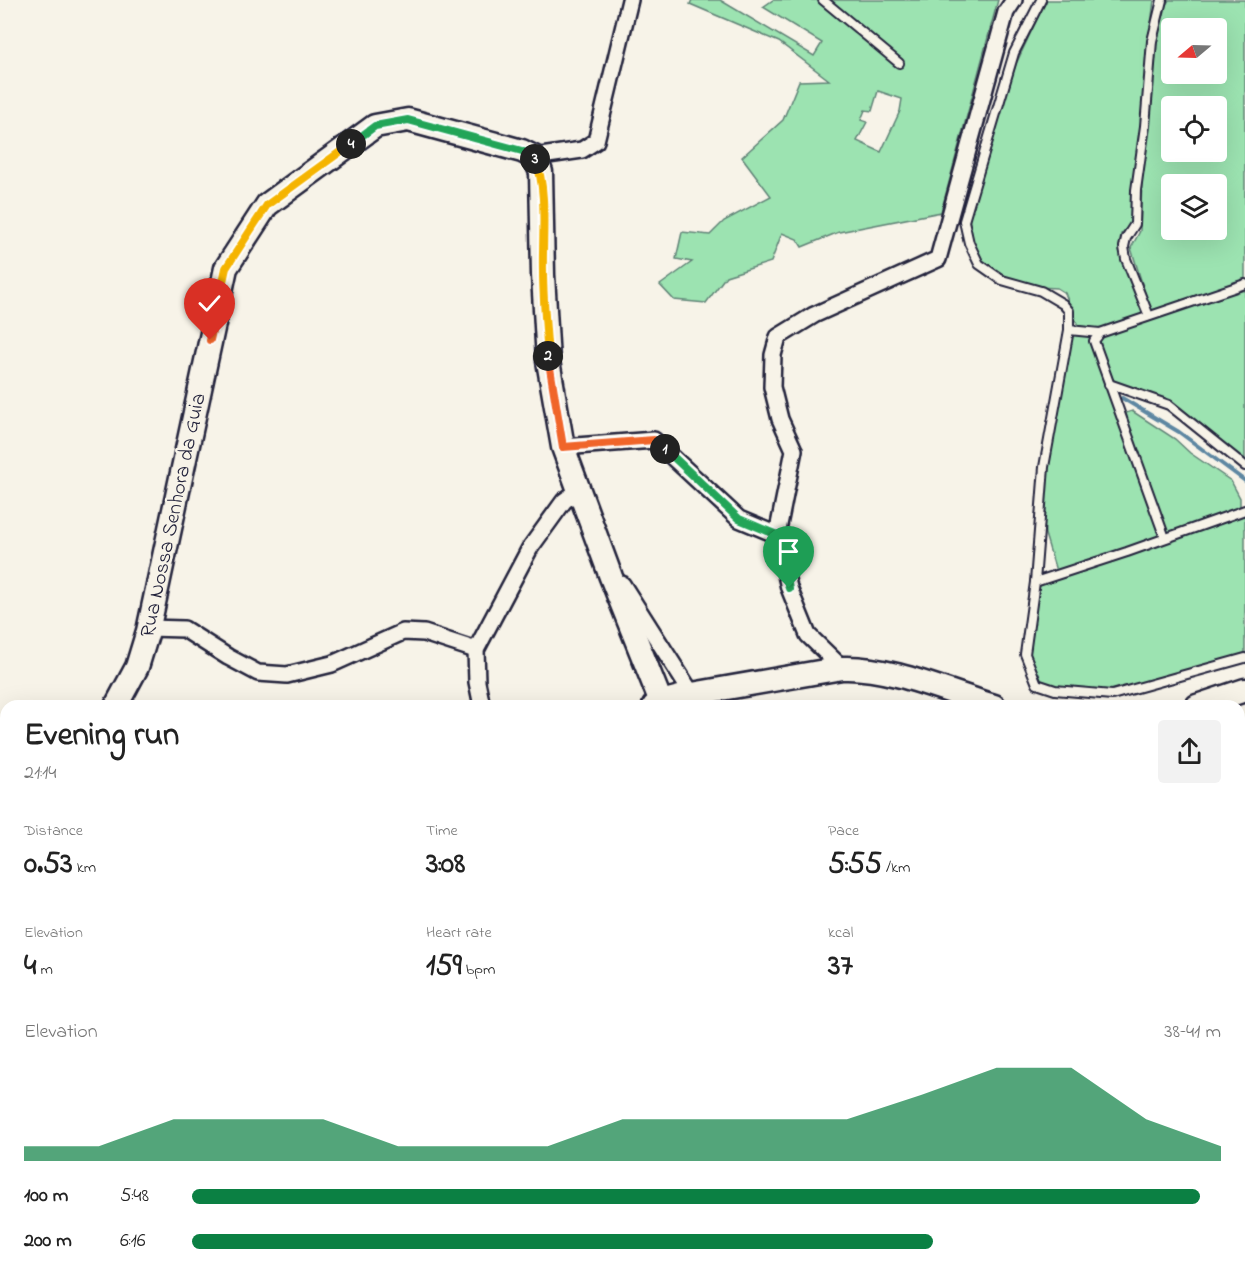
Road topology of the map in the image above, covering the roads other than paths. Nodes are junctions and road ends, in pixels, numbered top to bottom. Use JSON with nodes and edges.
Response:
{"nodes":[{"id":1,"x":630,"y":0,"type":"edge"},
{"id":2,"x":823,"y":0,"type":"edge"},
{"id":3,"x":1041,"y":0,"type":"edge"},
{"id":4,"x":1162,"y":0,"type":"edge"},
{"id":5,"x":1010,"y":4,"type":"edge"},
{"id":6,"x":899,"y":63,"type":"dead end"},
{"id":7,"x":534,"y":157,"type":"junction"},
{"id":8,"x":1245,"y":284,"type":"edge"},
{"id":9,"x":1149,"y":316,"type":"junction"},
{"id":10,"x":1069,"y":330,"type":"junction"},
{"id":11,"x":1100,"y":333,"type":"junction"},
{"id":12,"x":1109,"y":384,"type":"junction"},
{"id":13,"x":563,"y":447,"type":"junction"},
{"id":14,"x":1245,"y":466,"type":"edge"},
{"id":15,"x":579,"y":490,"type":"junction"},
{"id":16,"x":1245,"y":510,"type":"edge"},
{"id":17,"x":777,"y":535,"type":"junction"},
{"id":18,"x":1165,"y":538,"type":"junction"},
{"id":19,"x":611,"y":577,"type":"junction"},
{"id":20,"x":1035,"y":582,"type":"junction"},
{"id":21,"x":148,"y":628,"type":"junction"},
{"id":22,"x":476,"y":650,"type":"junction"},
{"id":23,"x":1245,"y":658,"type":"edge"},
{"id":24,"x":842,"y":668,"type":"junction"},
{"id":25,"x":1245,"y":690,"type":"edge"},
{"id":26,"x":692,"y":694,"type":"junction"},
{"id":27,"x":119,"y":700,"type":"edge"},
{"id":28,"x":481,"y":700,"type":"edge"},
{"id":29,"x":656,"y":700,"type":"edge"},
{"id":30,"x":671,"y":700,"type":"edge"},
{"id":31,"x":975,"y":700,"type":"edge"},
{"id":32,"x":1215,"y":700,"type":"edge"}],
"edges":[{"from":1,"to":7,"type":"street"},
{"from":2,"to":6,"type":"lane"},
{"from":3,"to":10,"type":"lane"},
{"from":4,"to":9,"type":"lane"},
{"from":5,"to":17,"type":"street"},
{"from":7,"to":13,"type":"street"},
{"from":7,"to":21,"type":"street","name":"Rua Nossa Senhora da Guia"},
{"from":8,"to":9,"type":"lane"},
{"from":9,"to":11,"type":"lane"},
{"from":10,"to":11,"type":"lane"},
{"from":10,"to":20,"type":"lane"},
{"from":11,"to":12,"type":"lane"},
{"from":12,"to":14,"type":"lane"},
{"from":12,"to":18,"type":"lane"},
{"from":13,"to":15,"type":"street"},
{"from":13,"to":17,"type":"street"},
{"from":15,"to":19,"type":"street"},
{"from":15,"to":22,"type":"street"},
{"from":16,"to":18,"type":"lane"},
{"from":17,"to":24,"type":"street"},
{"from":18,"to":20,"type":"lane"},
{"from":19,"to":26,"type":"street"},
{"from":19,"to":29,"type":"street"},
{"from":20,"to":23,"type":"lane"},
{"from":21,"to":22,"type":"street"},
{"from":21,"to":27,"type":"street","name":"Rua Nossa Senhora da Guia"},
{"from":22,"to":28,"type":"street"},
{"from":24,"to":26,"type":"street"},
{"from":24,"to":31,"type":"street"},
{"from":25,"to":32,"type":"street"},
{"from":26,"to":30,"type":"street"}]}
